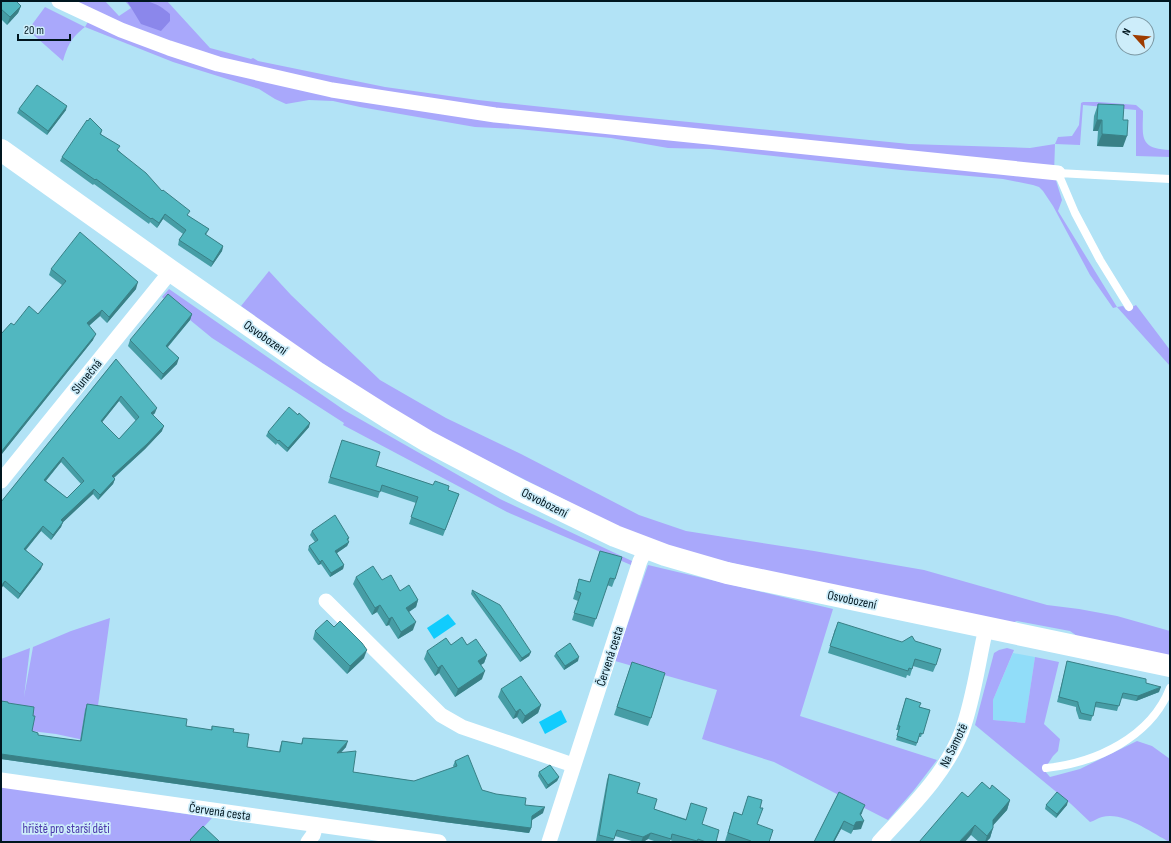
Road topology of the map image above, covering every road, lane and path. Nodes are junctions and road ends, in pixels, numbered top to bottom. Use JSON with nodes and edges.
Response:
{"nodes":[{"id":1,"x":59,"y":1,"type":"edge"},
{"id":2,"x":1,"y":150,"type":"edge"},
{"id":3,"x":1058,"y":173,"type":"junction"},
{"id":4,"x":1170,"y":179,"type":"edge"},
{"id":5,"x":171,"y":271,"type":"junction"},
{"id":6,"x":1129,"y":307,"type":"dead end"},
{"id":7,"x":1,"y":482,"type":"edge"},
{"id":8,"x":646,"y":549,"type":"junction"},
{"id":9,"x":326,"y":601,"type":"dead end"},
{"id":10,"x":986,"y":628,"type":"junction"},
{"id":11,"x":1170,"y":666,"type":"edge"},
{"id":12,"x":1170,"y":688,"type":"edge"},
{"id":13,"x":573,"y":765,"type":"junction"},
{"id":14,"x":1046,"y":768,"type":"dead end"},
{"id":15,"x":1,"y":780,"type":"edge"},
{"id":16,"x":316,"y":825,"type":"junction"},
{"id":17,"x":308,"y":842,"type":"edge"},
{"id":18,"x":439,"y":842,"type":"edge"},
{"id":19,"x":549,"y":842,"type":"edge"},
{"id":20,"x":879,"y":842,"type":"edge"}],
"edges":[{"from":1,"to":3,"type":"street"},
{"from":2,"to":5,"type":"main road","name":"Osvobození"},
{"from":3,"to":4,"type":"lane"},
{"from":3,"to":6,"type":"lane"},
{"from":5,"to":7,"type":"street","name":"Slunečná"},
{"from":5,"to":8,"type":"main road","name":"Osvobození"},
{"from":8,"to":10,"type":"main road","name":"Osvobození"},
{"from":8,"to":13,"type":"street","name":"Červená cesta"},
{"from":9,"to":13,"type":"street"},
{"from":10,"to":11,"type":"main road","name":"Osvobození"},
{"from":10,"to":20,"type":"street","name":"Na Samotě"},
{"from":12,"to":14,"type":"lane"},
{"from":13,"to":19,"type":"street","name":"Červená cesta"},
{"from":15,"to":16,"type":"street","name":"Červená cesta"},
{"from":16,"to":17,"type":"street"},
{"from":16,"to":18,"type":"street","name":"Červená cesta"}]}
